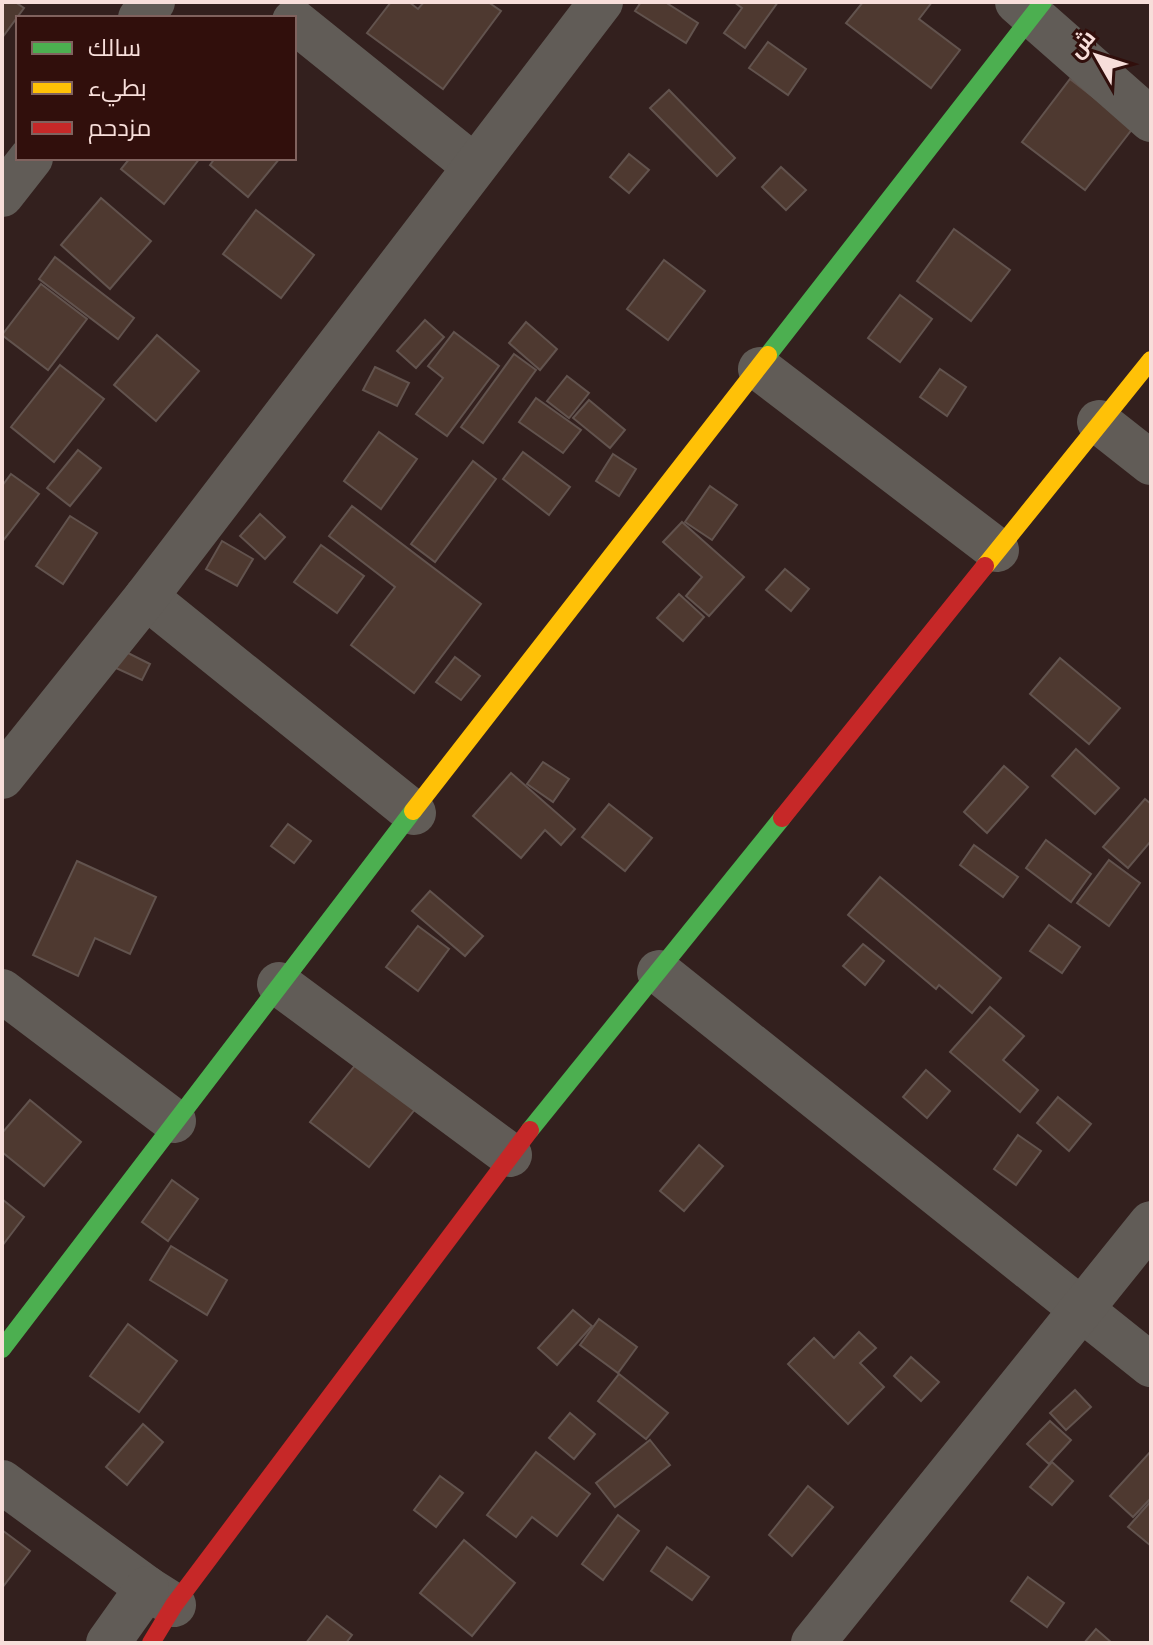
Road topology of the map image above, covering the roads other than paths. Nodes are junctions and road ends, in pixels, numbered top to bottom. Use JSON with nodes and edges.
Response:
{"nodes":[{"id":1,"x":271,"y":2,"type":"edge"},
{"id":2,"x":601,"y":2,"type":"edge"},
{"id":3,"x":1031,"y":6,"type":"edge"},
{"id":4,"x":288,"y":16,"type":"edge"},
{"id":5,"x":296,"y":22,"type":"edge"},
{"id":6,"x":1151,"y":120,"type":"edge"},
{"id":7,"x":29,"y":160,"type":"edge"},
{"id":8,"x":474,"y":166,"type":"junction"},
{"id":9,"x":2,"y":195,"type":"edge"},
{"id":10,"x":1151,"y":360,"type":"edge"},
{"id":11,"x":760,"y":369,"type":"junction"},
{"id":12,"x":1099,"y":422,"type":"junction"},
{"id":13,"x":1151,"y":463,"type":"edge"},
{"id":14,"x":997,"y":550,"type":"junction"},
{"id":15,"x":146,"y":597,"type":"junction"},
{"id":16,"x":2,"y":777,"type":"edge"},
{"id":17,"x":414,"y":813,"type":"junction"},
{"id":18,"x":659,"y":972,"type":"junction"},
{"id":19,"x":279,"y":984,"type":"junction"},
{"id":20,"x":2,"y":991,"type":"edge"},
{"id":21,"x":174,"y":1121,"type":"junction"},
{"id":22,"x":510,"y":1155,"type":"junction"},
{"id":23,"x":1151,"y":1223,"type":"edge"},
{"id":24,"x":1081,"y":1310,"type":"junction"},
{"id":25,"x":2,"y":1349,"type":"edge"},
{"id":26,"x":1151,"y":1365,"type":"edge"},
{"id":27,"x":2,"y":1482,"type":"edge"},
{"id":28,"x":160,"y":1597,"type":"junction"},
{"id":29,"x":108,"y":1643,"type":"edge"},
{"id":30,"x":151,"y":1643,"type":"edge"},
{"id":31,"x":813,"y":1643,"type":"edge"}],
"edges":[{"from":1,"to":4,"type":"street"},
{"from":2,"to":8,"type":"street"},
{"from":3,"to":6,"type":"street"},
{"from":3,"to":11,"type":"street"},
{"from":5,"to":8,"type":"street"},
{"from":7,"to":9,"type":"street"},
{"from":8,"to":15,"type":"street"},
{"from":10,"to":12,"type":"street"},
{"from":11,"to":14,"type":"street"},
{"from":11,"to":17,"type":"street"},
{"from":12,"to":13,"type":"street"},
{"from":12,"to":14,"type":"street"},
{"from":14,"to":18,"type":"street"},
{"from":15,"to":16,"type":"street"},
{"from":15,"to":17,"type":"street"},
{"from":17,"to":19,"type":"street"},
{"from":18,"to":22,"type":"street"},
{"from":18,"to":24,"type":"street"},
{"from":19,"to":21,"type":"street"},
{"from":19,"to":22,"type":"street"},
{"from":20,"to":21,"type":"street"},
{"from":21,"to":25,"type":"street"},
{"from":22,"to":28,"type":"street"},
{"from":23,"to":24,"type":"street"},
{"from":24,"to":26,"type":"street"},
{"from":24,"to":31,"type":"street"},
{"from":27,"to":28,"type":"street"},
{"from":28,"to":29,"type":"street"},
{"from":28,"to":30,"type":"street"}]}
